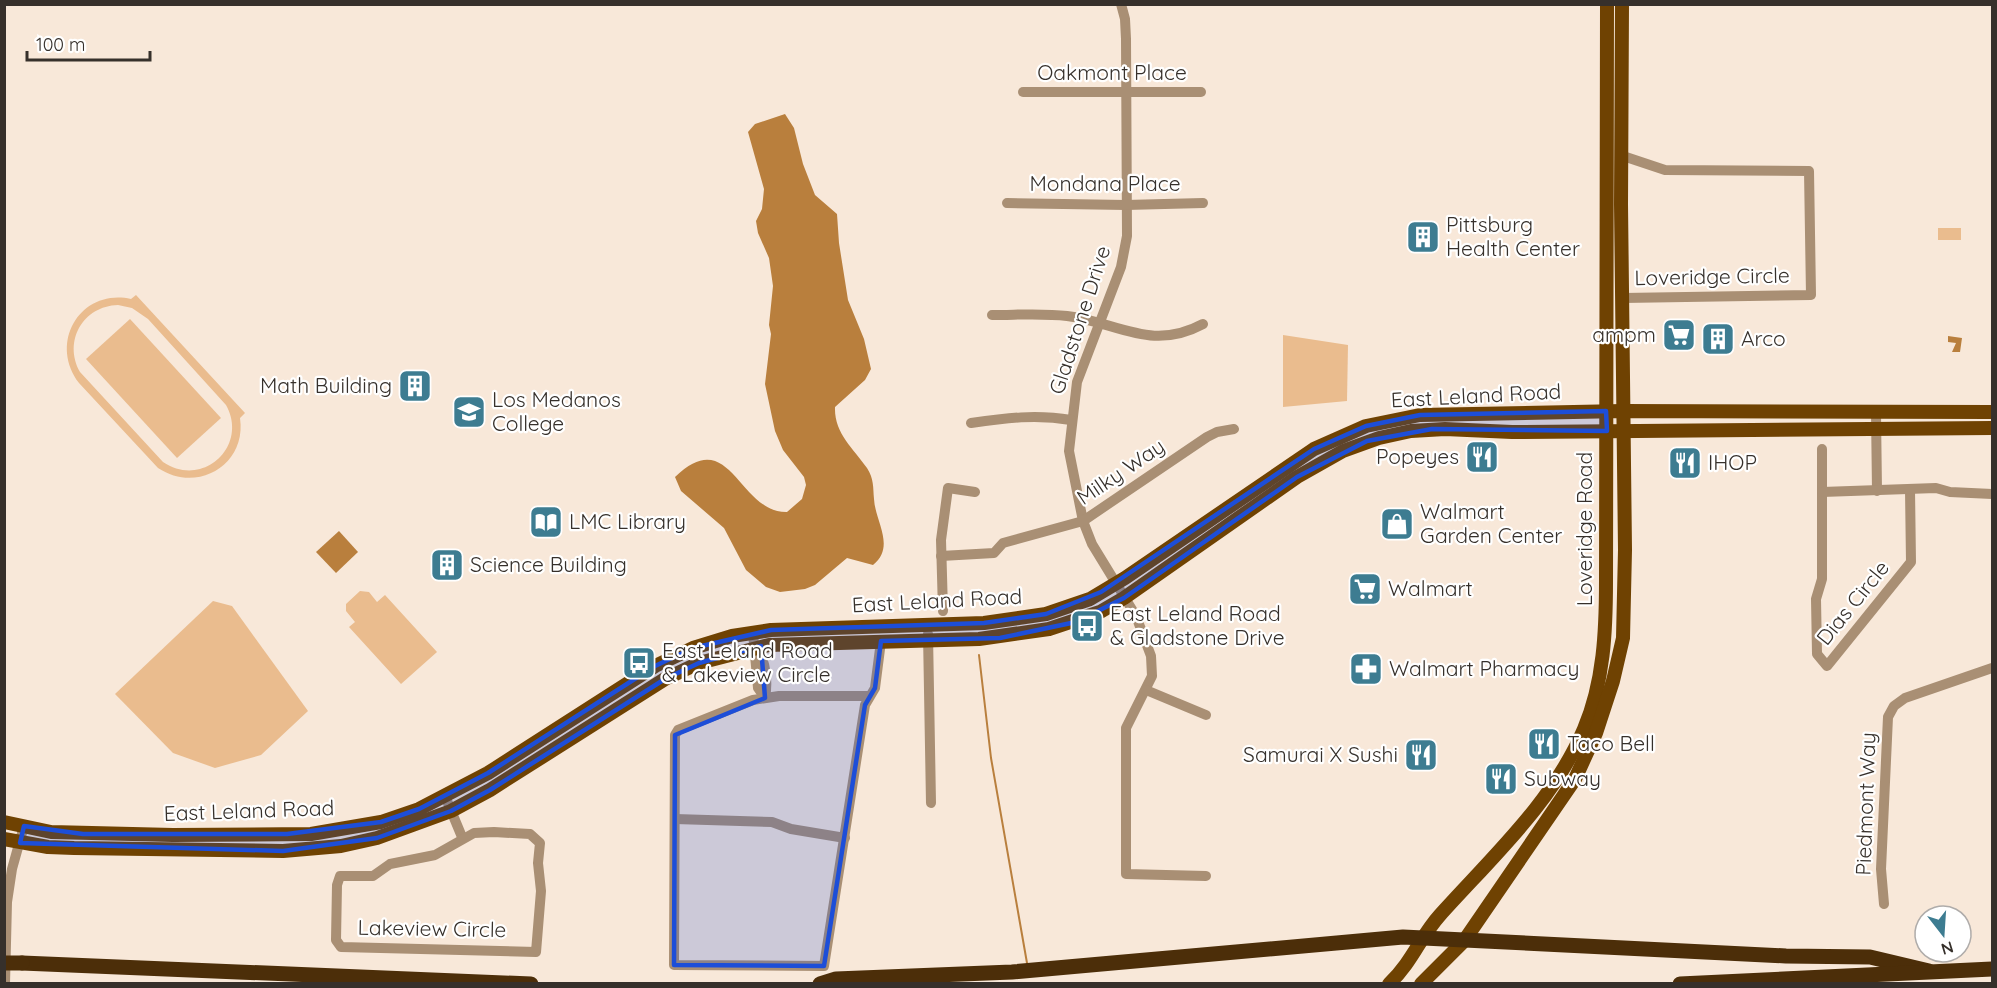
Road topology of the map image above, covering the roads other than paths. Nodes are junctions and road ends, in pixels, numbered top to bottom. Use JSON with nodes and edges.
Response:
{"nodes":[{"id":1,"x":1121,"y":4,"type":"edge"},
{"id":2,"x":1606,"y":4,"type":"edge"},
{"id":3,"x":1622,"y":4,"type":"edge"},
{"id":4,"x":1606,"y":39,"type":"junction"},
{"id":5,"x":1622,"y":45,"type":"junction"},
{"id":6,"x":1023,"y":92,"type":"dead end"},
{"id":7,"x":1127,"y":92,"type":"junction"},
{"id":8,"x":1201,"y":92,"type":"dead end"},
{"id":9,"x":1620,"y":155,"type":"junction"},
{"id":10,"x":1006,"y":203,"type":"dead end"},
{"id":11,"x":1203,"y":203,"type":"dead end"},
{"id":12,"x":1126,"y":205,"type":"junction"},
{"id":13,"x":1623,"y":298,"type":"junction"},
{"id":14,"x":992,"y":315,"type":"dead end"},
{"id":15,"x":1203,"y":324,"type":"dead end"},
{"id":16,"x":1099,"y":325,"type":"junction"},
{"id":17,"x":1606,"y":411,"type":"junction"},
{"id":18,"x":1623,"y":411,"type":"junction"},
{"id":19,"x":1992,"y":412,"type":"edge"},
{"id":20,"x":1876,"y":413,"type":"junction"},
{"id":21,"x":1071,"y":420,"type":"junction"},
{"id":22,"x":972,"y":423,"type":"dead end"},
{"id":23,"x":1876,"y":428,"type":"junction"},
{"id":24,"x":1992,"y":428,"type":"edge"},
{"id":25,"x":1234,"y":429,"type":"dead end"},
{"id":26,"x":1624,"y":430,"type":"junction"},
{"id":27,"x":1607,"y":431,"type":"junction"},
{"id":28,"x":1822,"y":449,"type":"dead end"},
{"id":29,"x":1910,"y":490,"type":"junction"},
{"id":30,"x":1877,"y":491,"type":"junction"},
{"id":31,"x":975,"y":492,"type":"dead end"},
{"id":32,"x":1822,"y":492,"type":"junction"},
{"id":33,"x":1992,"y":494,"type":"edge"},
{"id":34,"x":1083,"y":521,"type":"junction"},
{"id":35,"x":941,"y":556,"type":"junction"},
{"id":36,"x":1116,"y":584,"type":"junction"},
{"id":37,"x":1124,"y":598,"type":"junction"},
{"id":38,"x":943,"y":611,"type":"dead end"},
{"id":39,"x":928,"y":625,"type":"junction"},
{"id":40,"x":753,"y":633,"type":"junction"},
{"id":41,"x":880,"y":641,"type":"junction"},
{"id":42,"x":928,"y":641,"type":"junction"},
{"id":43,"x":756,"y":647,"type":"junction"},
{"id":44,"x":1992,"y":668,"type":"edge"},
{"id":45,"x":1146,"y":690,"type":"junction"},
{"id":46,"x":870,"y":696,"type":"junction"},
{"id":47,"x":765,"y":698,"type":"junction"},
{"id":48,"x":1206,"y":714,"type":"dead end"},
{"id":49,"x":445,"y":796,"type":"junction"},
{"id":50,"x":931,"y":803,"type":"dead end"},
{"id":51,"x":451,"y":811,"type":"junction"},
{"id":52,"x":675,"y":819,"type":"junction"},
{"id":53,"x":4,"y":822,"type":"edge"},
{"id":54,"x":24,"y":826,"type":"junction"},
{"id":55,"x":462,"y":837,"type":"junction"},
{"id":56,"x":845,"y":838,"type":"junction"},
{"id":57,"x":4,"y":839,"type":"edge"},
{"id":58,"x":139,"y":842,"type":"junction"},
{"id":59,"x":20,"y":843,"type":"junction"},
{"id":60,"x":1206,"y":876,"type":"dead end"},
{"id":61,"x":1884,"y":904,"type":"dead end"},
{"id":62,"x":1423,"y":940,"type":"junction"},
{"id":63,"x":1464,"y":941,"type":"junction"},
{"id":64,"x":4,"y":963,"type":"edge"},
{"id":65,"x":1992,"y":969,"type":"edge"},
{"id":66,"x":1929,"y":971,"type":"junction"},
{"id":67,"x":5,"y":984,"type":"edge"},
{"id":68,"x":531,"y":984,"type":"edge"},
{"id":69,"x":820,"y":984,"type":"edge"},
{"id":70,"x":1389,"y":984,"type":"edge"},
{"id":71,"x":1421,"y":984,"type":"edge"},
{"id":72,"x":1680,"y":984,"type":"edge"}],
"edges":[{"from":1,"to":7,"type":"street","name":"Gladstone Drive"},
{"from":2,"to":4,"type":"main road","name":"Loveridge Road"},
{"from":3,"to":5,"type":"main road","name":"Loveridge Road"},
{"from":4,"to":5,"type":"main road"},
{"from":4,"to":17,"type":"main road","name":"Loveridge Road"},
{"from":5,"to":9,"type":"main road","name":"Loveridge Road"},
{"from":6,"to":7,"type":"street","name":"Oakmont Place"},
{"from":7,"to":8,"type":"street","name":"Oakmont Place"},
{"from":7,"to":12,"type":"street","name":"Gladstone Drive"},
{"from":9,"to":13,"type":"main road","name":"Loveridge Road"},
{"from":9,"to":13,"type":"street","name":"Loveridge Circle"},
{"from":10,"to":12,"type":"street","name":"Mondana Place"},
{"from":11,"to":12,"type":"street","name":"Mondana Place"},
{"from":12,"to":16,"type":"street","name":"Gladstone Drive"},
{"from":13,"to":18,"type":"main road","name":"Loveridge Road"},
{"from":14,"to":16,"type":"street"},
{"from":15,"to":16,"type":"street"},
{"from":16,"to":21,"type":"street","name":"Gladstone Drive"},
{"from":17,"to":18,"type":"main road","name":"East Leland Road"},
{"from":17,"to":27,"type":"main road","name":"Loveridge Road"},
{"from":17,"to":36,"type":"main road","name":"East Leland Road"},
{"from":18,"to":20,"type":"main road","name":"East Leland Road"},
{"from":18,"to":26,"type":"main road","name":"Loveridge Road"},
{"from":19,"to":20,"type":"main road","name":"East Leland Road"},
{"from":20,"to":23,"type":"street"},
{"from":21,"to":22,"type":"street"},
{"from":21,"to":34,"type":"street","name":"Gladstone Drive"},
{"from":23,"to":24,"type":"main road","name":"East Leland Road"},
{"from":23,"to":26,"type":"main road","name":"East Leland Road"},
{"from":23,"to":30,"type":"street"},
{"from":25,"to":34,"type":"street","name":"Milky Way"},
{"from":26,"to":27,"type":"main road","name":"East Leland Road"},
{"from":26,"to":63,"type":"main road","name":"Loveridge Road"},
{"from":27,"to":37,"type":"main road","name":"East Leland Road"},
{"from":27,"to":62,"type":"main road","name":"Loveridge Road"},
{"from":28,"to":32,"type":"street","name":"Dias Circle"},
{"from":29,"to":30,"type":"street"},
{"from":29,"to":32,"type":"street","name":"Dias Circle"},
{"from":29,"to":33,"type":"street"},
{"from":30,"to":32,"type":"street"},
{"from":31,"to":35,"type":"street"},
{"from":34,"to":35,"type":"street","name":"Milky Way"},
{"from":34,"to":36,"type":"street","name":"Gladstone Drive"},
{"from":35,"to":38,"type":"street"},
{"from":36,"to":37,"type":"street","name":"Gladstone Drive"},
{"from":36,"to":39,"type":"main road","name":"East Leland Road"},
{"from":37,"to":42,"type":"main road","name":"East Leland Road"},
{"from":37,"to":45,"type":"street","name":"Gladstone Drive"},
{"from":39,"to":40,"type":"main road","name":"East Leland Road"},
{"from":39,"to":42,"type":"street"},
{"from":40,"to":43,"type":"street"},
{"from":40,"to":49,"type":"main road","name":"East Leland Road"},
{"from":41,"to":42,"type":"main road","name":"East Leland Road"},
{"from":41,"to":43,"type":"main road","name":"East Leland Road"},
{"from":41,"to":46,"type":"street"},
{"from":42,"to":50,"type":"street"},
{"from":43,"to":47,"type":"street"},
{"from":43,"to":51,"type":"main road","name":"East Leland Road"},
{"from":44,"to":61,"type":"street","name":"Piedmont Way"},
{"from":45,"to":48,"type":"street"},
{"from":45,"to":60,"type":"street","name":"Gladstone Drive"},
{"from":46,"to":47,"type":"street"},
{"from":46,"to":56,"type":"street"},
{"from":47,"to":52,"type":"street"},
{"from":49,"to":51,"type":"street"},
{"from":49,"to":58,"type":"main road","name":"East Leland Road"},
{"from":51,"to":55,"type":"street"},
{"from":51,"to":58,"type":"main road","name":"East Leland Road"},
{"from":52,"to":56,"type":"street"},
{"from":52,"to":56,"type":"street"},
{"from":53,"to":54,"type":"main road","name":"East Leland Road"},
{"from":54,"to":58,"type":"main road","name":"East Leland Road"},
{"from":54,"to":59,"type":"street"},
{"from":55,"to":55,"type":"street","name":"Lakeview Circle"},
{"from":57,"to":59,"type":"main road","name":"East Leland Road"},
{"from":58,"to":59,"type":"main road","name":"East Leland Road"},
{"from":59,"to":67,"type":"street"},
{"from":62,"to":63,"type":"highway"},
{"from":62,"to":69,"type":"highway"},
{"from":62,"to":70,"type":"main road","name":"Loveridge Road"},
{"from":63,"to":66,"type":"highway"},
{"from":63,"to":71,"type":"main road","name":"Loveridge Road"},
{"from":64,"to":68,"type":"highway","bridge":true},
{"from":65,"to":66,"type":"highway"},
{"from":66,"to":72,"type":"highway"}]}
